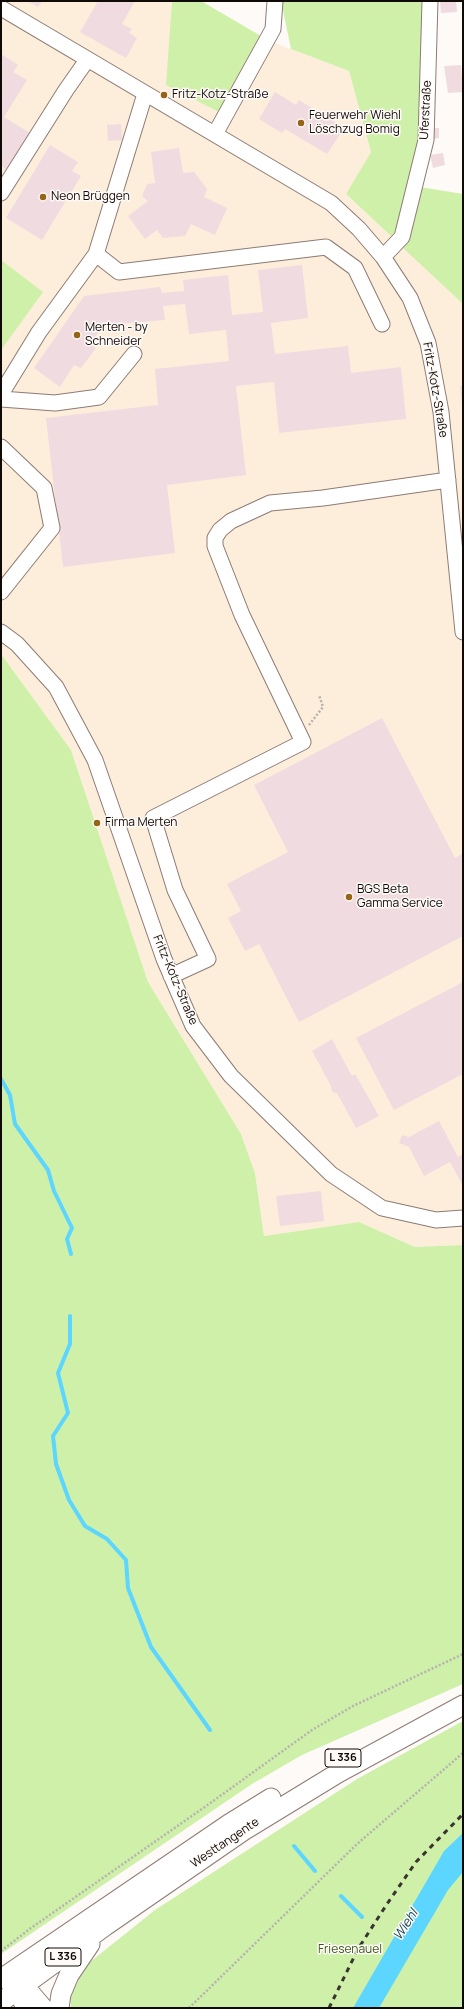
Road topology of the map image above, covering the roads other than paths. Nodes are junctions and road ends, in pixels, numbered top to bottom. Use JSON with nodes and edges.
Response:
{"nodes":[{"id":1,"x":275,"y":1,"type":"edge"},
{"id":2,"x":430,"y":1,"type":"edge"},
{"id":3,"x":1,"y":8,"type":"edge"},
{"id":4,"x":87,"y":60,"type":"junction"},
{"id":5,"x":145,"y":94,"type":"junction"},
{"id":6,"x":215,"y":134,"type":"junction"},
{"id":7,"x":1,"y":193,"type":"edge"},
{"id":8,"x":96,"y":254,"type":"junction"},
{"id":9,"x":383,"y":257,"type":"junction"},
{"id":10,"x":382,"y":324,"type":"dead end"},
{"id":11,"x":134,"y":354,"type":"dead end"},
{"id":12,"x":1,"y":394,"type":"edge"},
{"id":13,"x":1,"y":399,"type":"edge"},
{"id":14,"x":1,"y":447,"type":"edge"},
{"id":15,"x":448,"y":480,"type":"junction"},
{"id":16,"x":1,"y":592,"type":"edge"},
{"id":17,"x":1,"y":632,"type":"edge"},
{"id":18,"x":463,"y":632,"type":"edge"},
{"id":19,"x":171,"y":976,"type":"junction"},
{"id":20,"x":463,"y":1218,"type":"edge"},
{"id":21,"x":463,"y":1705,"type":"edge"},
{"id":22,"x":105,"y":1926,"type":"junction"},
{"id":23,"x":35,"y":1955,"type":"junction"},
{"id":24,"x":1,"y":1980,"type":"edge"},
{"id":25,"x":1,"y":1985,"type":"edge"},
{"id":26,"x":20,"y":1988,"type":"junction"},
{"id":27,"x":1,"y":2002,"type":"edge"},
{"id":28,"x":26,"y":2008,"type":"edge"},
{"id":29,"x":43,"y":2008,"type":"edge"},
{"id":30,"x":59,"y":2008,"type":"edge"}],
"edges":[{"from":1,"to":6,"type":"street"},
{"from":2,"to":9,"type":"street","name":"Uferstraße"},
{"from":3,"to":4,"type":"street","name":"Fritz-Kotz-Straße"},
{"from":4,"to":5,"type":"street","name":"Fritz-Kotz-Straße"},
{"from":4,"to":7,"type":"street"},
{"from":5,"to":6,"type":"street","name":"Fritz-Kotz-Straße"},
{"from":5,"to":8,"type":"street"},
{"from":6,"to":9,"type":"street","name":"Fritz-Kotz-Straße"},
{"from":8,"to":10,"type":"street"},
{"from":8,"to":12,"type":"street"},
{"from":9,"to":15,"type":"street","name":"Fritz-Kotz-Straße"},
{"from":11,"to":13,"type":"street"},
{"from":14,"to":16,"type":"street"},
{"from":15,"to":18,"type":"street","name":"Fritz-Kotz-Straße"},
{"from":15,"to":19,"type":"street"},
{"from":17,"to":19,"type":"street","name":"Fritz-Kotz-Straße"},
{"from":19,"to":20,"type":"street","name":"Fritz-Kotz-Straße"},
{"from":21,"to":22,"type":"main road","name":"Westtangente","number":"L 336"},
{"from":21,"to":23,"type":"main road","name":"Westtangente","number":"L 336"},
{"from":22,"to":26,"type":"main road","name":"Westtangente","number":"L 336"},
{"from":22,"to":30,"type":"main road","number":"L 336"},
{"from":23,"to":24,"type":"main road","name":"Westtangente"},
{"from":23,"to":26,"type":"main road","number":"L 336"},
{"from":25,"to":26,"type":"main road"},
{"from":26,"to":27,"type":"main road","name":"Westtangente"},
{"from":26,"to":28,"type":"main road"},
{"from":26,"to":29,"type":"main road"}]}
